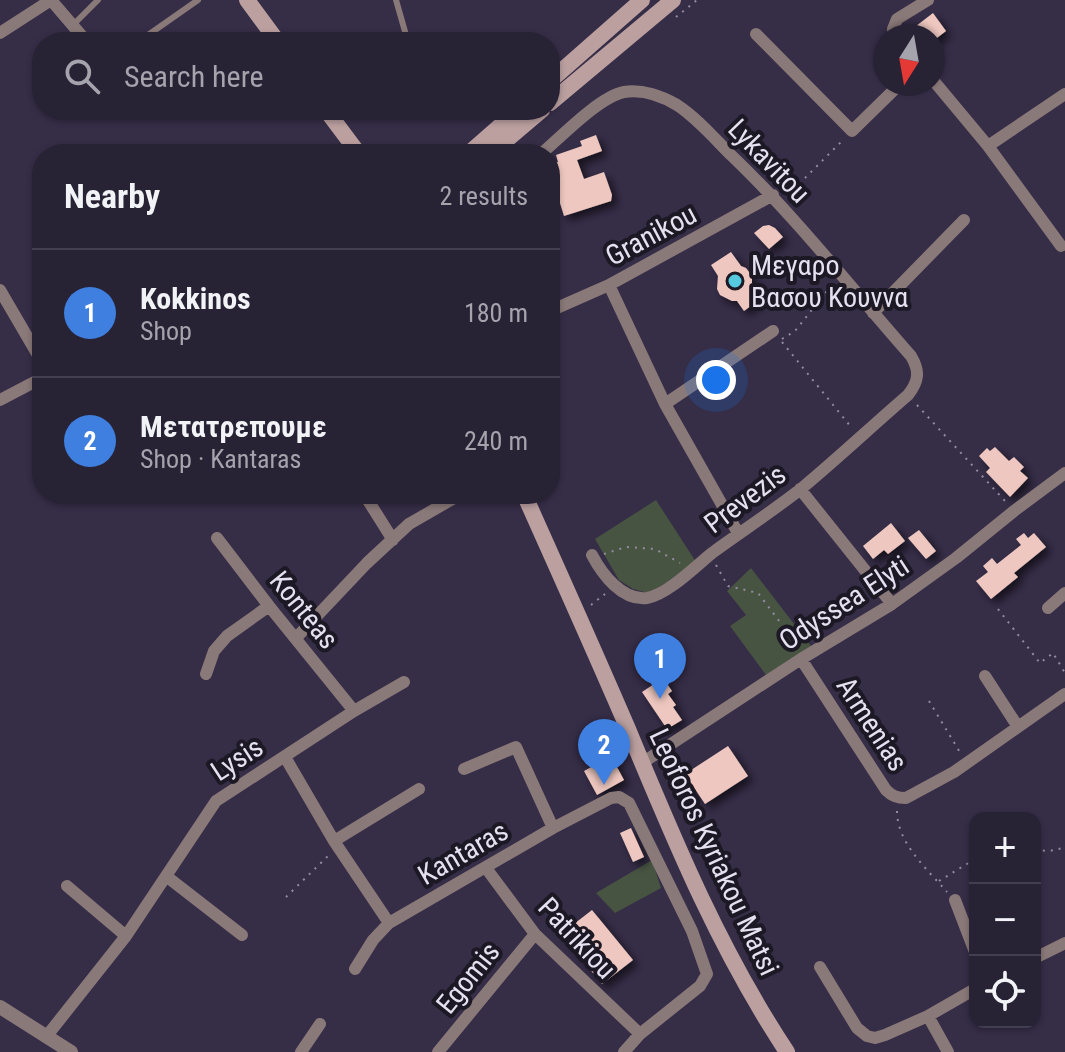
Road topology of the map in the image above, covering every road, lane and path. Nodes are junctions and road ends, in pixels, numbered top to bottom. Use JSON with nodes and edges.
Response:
{"nodes":[{"id":1,"x":51,"y":0,"type":"edge"},
{"id":2,"x":98,"y":0,"type":"edge"},
{"id":3,"x":198,"y":0,"type":"edge"},
{"id":4,"x":247,"y":0,"type":"edge"},
{"id":5,"x":396,"y":0,"type":"edge"},
{"id":6,"x":642,"y":0,"type":"edge"},
{"id":7,"x":673,"y":0,"type":"edge"},
{"id":8,"x":928,"y":0,"type":"edge"},
{"id":9,"x":259,"y":7,"type":"edge"},
{"id":10,"x":894,"y":24,"type":"edge"},
{"id":11,"x":73,"y":25,"type":"junction"},
{"id":12,"x":79,"y":32,"type":"edge"},
{"id":13,"x":152,"y":32,"type":"edge"},
{"id":14,"x":273,"y":32,"type":"edge"},
{"id":15,"x":405,"y":32,"type":"edge"},
{"id":16,"x":0,"y":33,"type":"edge"},
{"id":17,"x":756,"y":34,"type":"dead end"},
{"id":18,"x":560,"y":72,"type":"edge"},
{"id":19,"x":945,"y":94,"type":"edge"},
{"id":20,"x":1065,"y":94,"type":"edge"},
{"id":21,"x":560,"y":95,"type":"edge"},
{"id":22,"x":888,"y":96,"type":"edge"},
{"id":23,"x":333,"y":120,"type":"edge"},
{"id":24,"x":507,"y":120,"type":"edge"},
{"id":25,"x":530,"y":120,"type":"edge"},
{"id":26,"x":852,"y":131,"type":"junction"},
{"id":27,"x":350,"y":144,"type":"edge"},
{"id":28,"x":479,"y":144,"type":"edge"},
{"id":29,"x":502,"y":144,"type":"edge"},
{"id":30,"x":553,"y":144,"type":"edge"},
{"id":31,"x":988,"y":146,"type":"junction"},
{"id":32,"x":776,"y":199,"type":"junction"},
{"id":33,"x":964,"y":220,"type":"dead end"},
{"id":34,"x":1061,"y":246,"type":"dead end"},
{"id":35,"x":840,"y":275,"type":"junction"},
{"id":36,"x":609,"y":285,"type":"junction"},
{"id":37,"x":0,"y":290,"type":"edge"},
{"id":38,"x":560,"y":307,"type":"edge"},
{"id":39,"x":873,"y":313,"type":"junction"},
{"id":40,"x":773,"y":331,"type":"dead end"},
{"id":41,"x":32,"y":345,"type":"edge"},
{"id":42,"x":918,"y":380,"type":"joint"},
{"id":43,"x":32,"y":383,"type":"edge"},
{"id":44,"x":908,"y":395,"type":"junction"},
{"id":45,"x":0,"y":400,"type":"edge"},
{"id":46,"x":665,"y":404,"type":"junction"},
{"id":47,"x":860,"y":437,"type":"junction"},
{"id":48,"x":1065,"y":474,"type":"edge"},
{"id":49,"x":800,"y":489,"type":"junction"},
{"id":50,"x":370,"y":504,"type":"edge"},
{"id":51,"x":444,"y":504,"type":"edge"},
{"id":52,"x":529,"y":504,"type":"edge"},
{"id":53,"x":1014,"y":511,"type":"junction"},
{"id":54,"x":738,"y":533,"type":"junction"},
{"id":55,"x":217,"y":538,"type":"dead end"},
{"id":56,"x":393,"y":540,"type":"junction"},
{"id":57,"x":710,"y":555,"type":"junction"},
{"id":58,"x":592,"y":557,"type":"joint"},
{"id":59,"x":692,"y":569,"type":"junction"},
{"id":60,"x":615,"y":585,"type":"junction"},
{"id":61,"x":1065,"y":593,"type":"edge"},
{"id":62,"x":892,"y":604,"type":"junction"},
{"id":63,"x":269,"y":606,"type":"junction"},
{"id":64,"x":1048,"y":608,"type":"dead end"},
{"id":65,"x":998,"y":609,"type":"dead end"},
{"id":66,"x":579,"y":616,"type":"junction"},
{"id":67,"x":296,"y":638,"type":"junction"},
{"id":68,"x":804,"y":658,"type":"junction"},
{"id":69,"x":1065,"y":673,"type":"edge"},
{"id":70,"x":206,"y":674,"type":"dead end"},
{"id":71,"x":985,"y":676,"type":"dead end"},
{"id":72,"x":404,"y":682,"type":"dead end"},
{"id":73,"x":1065,"y":694,"type":"edge"},
{"id":74,"x":929,"y":701,"type":"dead end"},
{"id":75,"x":354,"y":711,"type":"junction"},
{"id":76,"x":1018,"y":727,"type":"junction"},
{"id":77,"x":285,"y":757,"type":"junction"},
{"id":78,"x":642,"y":763,"type":"junction"},
{"id":79,"x":967,"y":763,"type":"junction"},
{"id":80,"x":464,"y":769,"type":"dead end"},
{"id":81,"x":419,"y":789,"type":"dead end"},
{"id":82,"x":899,"y":798,"type":"junction"},
{"id":83,"x":553,"y":828,"type":"junction"},
{"id":84,"x":336,"y":844,"type":"junction"},
{"id":85,"x":1065,"y":847,"type":"edge"},
{"id":86,"x":1041,"y":850,"type":"edge"},
{"id":87,"x":682,"y":858,"type":"junction"},
{"id":88,"x":969,"y":863,"type":"edge"},
{"id":89,"x":661,"y":866,"type":"junction"},
{"id":90,"x":486,"y":868,"type":"junction"},
{"id":91,"x":166,"y":876,"type":"junction"},
{"id":92,"x":938,"y":882,"type":"junction"},
{"id":93,"x":67,"y":886,"type":"dead end"},
{"id":94,"x":286,"y":897,"type":"dead end"},
{"id":95,"x":955,"y":900,"type":"joint"},
{"id":96,"x":389,"y":923,"type":"junction"},
{"id":97,"x":535,"y":934,"type":"junction"},
{"id":98,"x":242,"y":935,"type":"dead end"},
{"id":99,"x":126,"y":936,"type":"junction"},
{"id":100,"x":969,"y":936,"type":"edge"},
{"id":101,"x":1065,"y":943,"type":"edge"},
{"id":102,"x":1039,"y":956,"type":"edge"},
{"id":103,"x":820,"y":967,"type":"dead end"},
{"id":104,"x":355,"y":969,"type":"dead end"},
{"id":105,"x":969,"y":992,"type":"edge"},
{"id":106,"x":0,"y":1007,"type":"edge"},
{"id":107,"x":928,"y":1016,"type":"junction"},
{"id":108,"x":320,"y":1024,"type":"dead end"},
{"id":109,"x":640,"y":1034,"type":"junction"},
{"id":110,"x":46,"y":1037,"type":"junction"},
{"id":111,"x":71,"y":1052,"type":"edge"},
{"id":112,"x":301,"y":1052,"type":"edge"},
{"id":113,"x":438,"y":1052,"type":"edge"},
{"id":114,"x":624,"y":1052,"type":"edge"},
{"id":115,"x":787,"y":1052,"type":"edge"},
{"id":116,"x":948,"y":1052,"type":"edge"}],
"edges":[{"from":1,"to":11,"type":"street"},
{"from":1,"to":16,"type":"street"},
{"from":2,"to":11,"type":"lane"},
{"from":3,"to":13,"type":"lane"},
{"from":4,"to":9,"type":"main road"},
{"from":5,"to":15,"type":"lane"},
{"from":6,"to":18,"type":"main road"},
{"from":7,"to":21,"type":"main road"},
{"from":8,"to":10,"type":"street"},
{"from":9,"to":14,"type":"main road"},
{"from":11,"to":12,"type":"street"},
{"from":17,"to":26,"type":"street"},
{"from":19,"to":31,"type":"street"},
{"from":20,"to":31,"type":"street"},
{"from":22,"to":26,"type":"street"},
{"from":23,"to":27,"type":"main road"},
{"from":24,"to":28,"type":"main road"},
{"from":25,"to":29,"type":"main road"},
{"from":26,"to":32,"type":"path"},
{"from":30,"to":32,"type":"street","name":"Lykavitou"},
{"from":31,"to":34,"type":"street"},
{"from":32,"to":35,"type":"street","name":"Lykavitou"},
{"from":32,"to":36,"type":"street","name":"Granikou"},
{"from":33,"to":39,"type":"street"},
{"from":35,"to":39,"type":"street","name":"Lykavitou"},
{"from":35,"to":47,"type":"path"},
{"from":36,"to":38,"type":"street","name":"Granikou"},
{"from":36,"to":46,"type":"street"},
{"from":37,"to":41,"type":"street"},
{"from":39,"to":42,"type":"street","name":"Lykavitou"},
{"from":40,"to":46,"type":"street"},
{"from":42,"to":44,"type":"street","name":"Prevezis"},
{"from":43,"to":45,"type":"street"},
{"from":44,"to":47,"type":"street","name":"Prevezis"},
{"from":44,"to":53,"type":"path"},
{"from":46,"to":54,"type":"street"},
{"from":47,"to":49,"type":"street","name":"Prevezis"},
{"from":48,"to":53,"type":"street","name":"Odyssea Elyti"},
{"from":49,"to":54,"type":"street","name":"Prevezis"},
{"from":49,"to":62,"type":"street"},
{"from":50,"to":56,"type":"street"},
{"from":51,"to":56,"type":"street"},
{"from":52,"to":66,"type":"main road","name":"Leoforos Kyriakou Matsi"},
{"from":53,"to":62,"type":"street","name":"Odyssea Elyti"},
{"from":54,"to":57,"type":"street","name":"Prevezis"},
{"from":55,"to":63,"type":"street","name":"Konteas"},
{"from":56,"to":67,"type":"street"},
{"from":57,"to":59,"type":"street","name":"Prevezis"},
{"from":57,"to":68,"type":"path"},
{"from":58,"to":59,"type":"path"},
{"from":58,"to":60,"type":"street"},
{"from":59,"to":60,"type":"street","name":"Prevezis"},
{"from":60,"to":66,"type":"path"},
{"from":61,"to":64,"type":"street"},
{"from":62,"to":68,"type":"street","name":"Odyssea Elyti"},
{"from":63,"to":67,"type":"street","name":"Konteas"},
{"from":63,"to":70,"type":"street"},
{"from":65,"to":69,"type":"path"},
{"from":66,"to":78,"type":"main road","name":"Leoforos Kyriakou Matsi"},
{"from":67,"to":75,"type":"street","name":"Konteas"},
{"from":68,"to":78,"type":"street","name":"Odyssea Elyti"},
{"from":68,"to":82,"type":"street","name":"Armenias"},
{"from":71,"to":76,"type":"street"},
{"from":72,"to":75,"type":"street","name":"Lysis"},
{"from":73,"to":76,"type":"street","name":"Armenias"},
{"from":74,"to":79,"type":"path"},
{"from":75,"to":77,"type":"street","name":"Lysis"},
{"from":76,"to":79,"type":"street","name":"Armenias"},
{"from":77,"to":84,"type":"street"},
{"from":77,"to":91,"type":"street","name":"Lysis"},
{"from":78,"to":87,"type":"main road","name":"Leoforos Kyriakou Matsi"},
{"from":79,"to":82,"type":"street","name":"Armenias"},
{"from":80,"to":83,"type":"street"},
{"from":81,"to":84,"type":"street"},
{"from":82,"to":92,"type":"path"},
{"from":83,"to":89,"type":"street","name":"Kantaras"},
{"from":83,"to":90,"type":"street","name":"Kantaras"},
{"from":84,"to":94,"type":"path"},
{"from":84,"to":96,"type":"street"},
{"from":85,"to":86,"type":"path"},
{"from":87,"to":89,"type":"street"},
{"from":87,"to":115,"type":"main road","name":"Leoforos Kyriakou Matsi"},
{"from":88,"to":92,"type":"path"},
{"from":89,"to":109,"type":"street"},
{"from":90,"to":96,"type":"street","name":"Kantaras"},
{"from":90,"to":97,"type":"street","name":"Patrikiou"},
{"from":91,"to":98,"type":"street"},
{"from":91,"to":99,"type":"street","name":"Lysis"},
{"from":92,"to":95,"type":"path"},
{"from":93,"to":99,"type":"street"},
{"from":95,"to":100,"type":"street"},
{"from":96,"to":104,"type":"street","name":"Kantaras"},
{"from":97,"to":109,"type":"street","name":"Patrikiou"},
{"from":97,"to":113,"type":"street","name":"Egomis"},
{"from":99,"to":110,"type":"street","name":"Lysis"},
{"from":101,"to":102,"type":"street"},
{"from":103,"to":107,"type":"street"},
{"from":105,"to":107,"type":"street"},
{"from":106,"to":110,"type":"street"},
{"from":107,"to":116,"type":"street"},
{"from":108,"to":112,"type":"street"},
{"from":109,"to":114,"type":"street"},
{"from":110,"to":111,"type":"street"}]}
